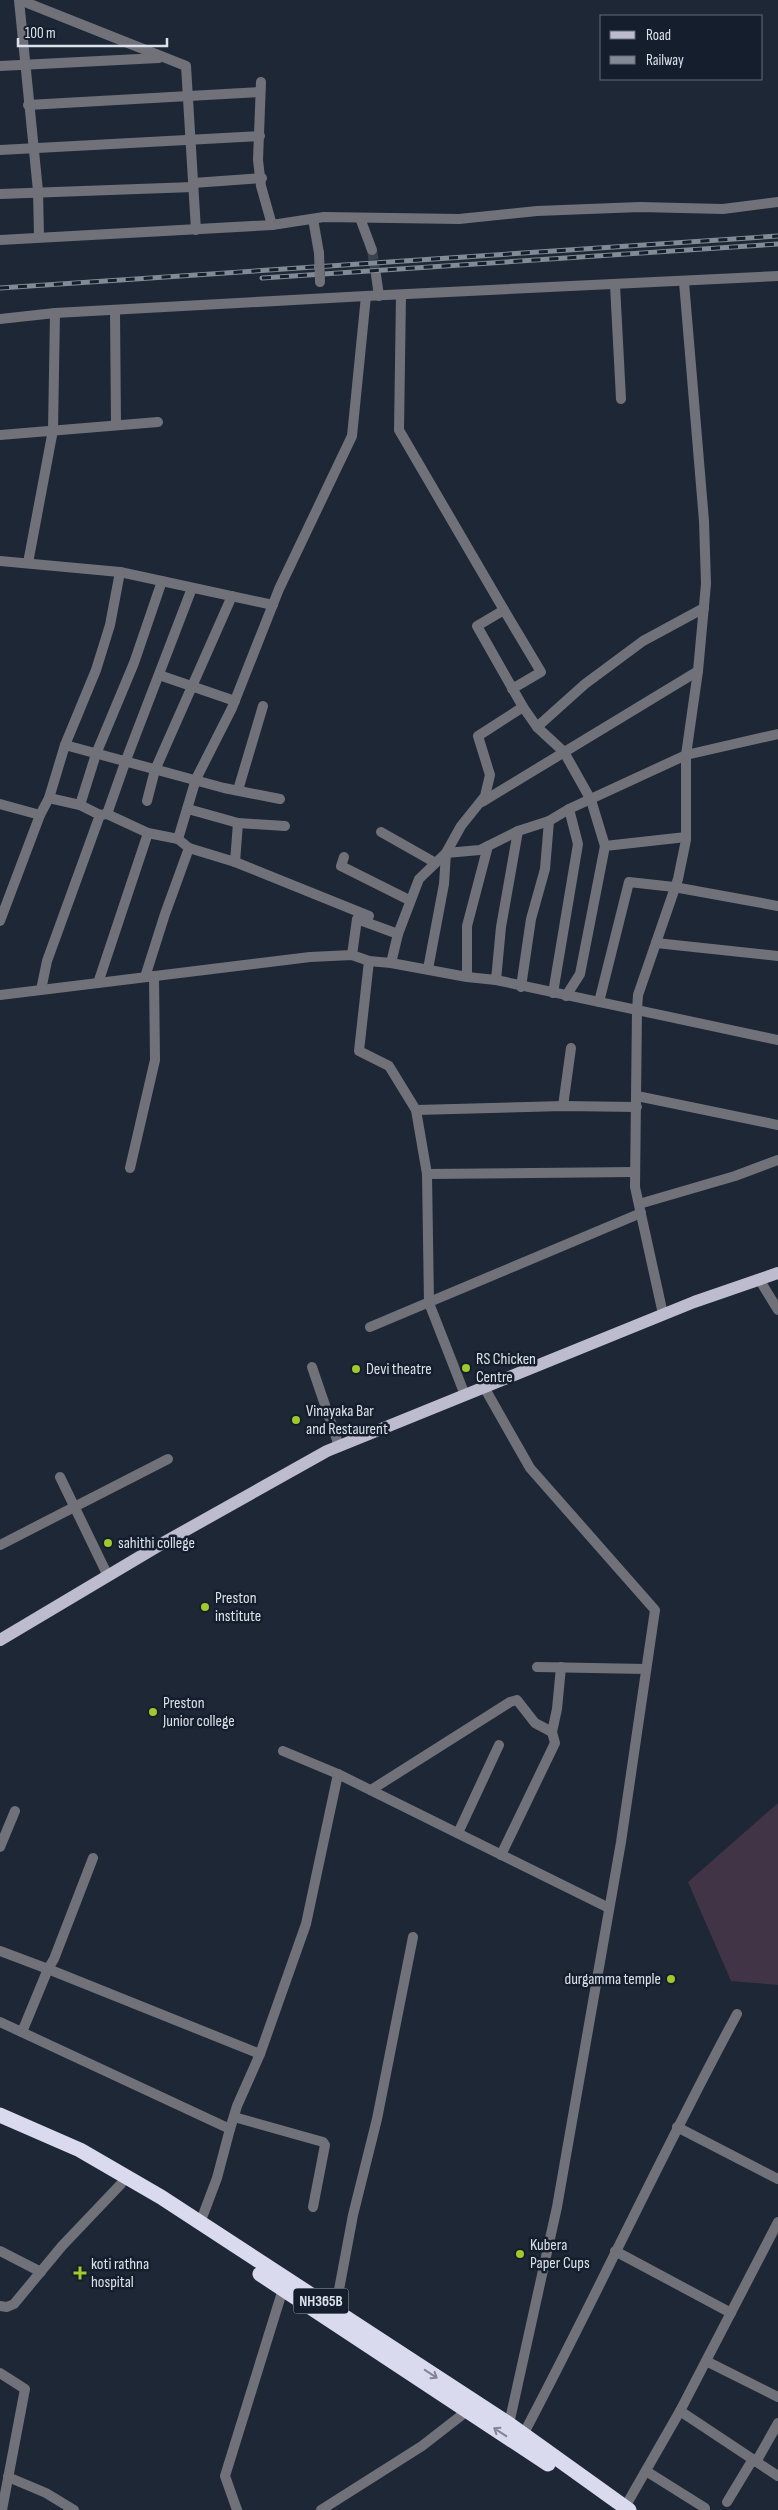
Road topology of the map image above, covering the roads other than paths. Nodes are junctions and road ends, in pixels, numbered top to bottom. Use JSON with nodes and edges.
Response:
{"nodes":[{"id":1,"x":20,"y":0,"type":"edge"},
{"id":2,"x":163,"y":58,"type":"junction"},
{"id":3,"x":26,"y":64,"type":"junction"},
{"id":4,"x":0,"y":66,"type":"edge"},
{"id":5,"x":186,"y":97,"type":"junction"},
{"id":6,"x":28,"y":105,"type":"junction"},
{"id":7,"x":260,"y":136,"type":"junction"},
{"id":8,"x":191,"y":140,"type":"junction"},
{"id":9,"x":33,"y":148,"type":"junction"},
{"id":10,"x":0,"y":150,"type":"edge"},
{"id":11,"x":262,"y":178,"type":"junction"},
{"id":12,"x":193,"y":187,"type":"junction"},
{"id":13,"x":38,"y":191,"type":"junction"},
{"id":14,"x":0,"y":194,"type":"edge"},
{"id":15,"x":778,"y":202,"type":"edge"},
{"id":16,"x":313,"y":218,"type":"junction"},
{"id":17,"x":360,"y":218,"type":"junction"},
{"id":18,"x":272,"y":225,"type":"junction"},
{"id":19,"x":196,"y":230,"type":"junction"},
{"id":20,"x":39,"y":236,"type":"junction"},
{"id":21,"x":0,"y":240,"type":"edge"},
{"id":22,"x":372,"y":250,"type":"tunnel mouth"},
{"id":23,"x":376,"y":275,"type":"tunnel mouth"},
{"id":24,"x":778,"y":276,"type":"edge"},
{"id":25,"x":684,"y":282,"type":"junction"},
{"id":26,"x":615,"y":285,"type":"junction"},
{"id":27,"x":401,"y":294,"type":"junction"},
{"id":28,"x":366,"y":296,"type":"junction"},
{"id":29,"x":379,"y":296,"type":"junction"},
{"id":30,"x":322,"y":299,"type":"junction"},
{"id":31,"x":116,"y":311,"type":"junction"},
{"id":32,"x":55,"y":313,"type":"junction"},
{"id":33,"x":0,"y":319,"type":"edge"},
{"id":34,"x":621,"y":399,"type":"dead end"},
{"id":35,"x":158,"y":422,"type":"dead end"},
{"id":36,"x":116,"y":424,"type":"junction"},
{"id":37,"x":53,"y":430,"type":"junction"},
{"id":38,"x":0,"y":435,"type":"edge"},
{"id":39,"x":0,"y":561,"type":"edge"},
{"id":40,"x":28,"y":563,"type":"junction"},
{"id":41,"x":120,"y":572,"type":"junction"},
{"id":42,"x":162,"y":581,"type":"junction"},
{"id":43,"x":192,"y":588,"type":"junction"},
{"id":44,"x":232,"y":596,"type":"junction"},
{"id":45,"x":273,"y":605,"type":"junction"},
{"id":46,"x":704,"y":608,"type":"junction"},
{"id":47,"x":504,"y":610,"type":"junction"},
{"id":48,"x":698,"y":671,"type":"junction"},
{"id":49,"x":159,"y":675,"type":"junction"},
{"id":50,"x":191,"y":686,"type":"junction"},
{"id":51,"x":512,"y":689,"type":"junction"},
{"id":52,"x":235,"y":702,"type":"junction"},
{"id":53,"x":263,"y":706,"type":"dead end"},
{"id":54,"x":523,"y":707,"type":"junction"},
{"id":55,"x":537,"y":727,"type":"junction"},
{"id":56,"x":778,"y":734,"type":"edge"},
{"id":57,"x":65,"y":745,"type":"junction"},
{"id":58,"x":564,"y":752,"type":"junction"},
{"id":59,"x":96,"y":754,"type":"junction"},
{"id":60,"x":686,"y":756,"type":"junction"},
{"id":61,"x":126,"y":760,"type":"junction"},
{"id":62,"x":155,"y":770,"type":"junction"},
{"id":63,"x":196,"y":778,"type":"junction"},
{"id":64,"x":238,"y":790,"type":"junction"},
{"id":65,"x":49,"y":798,"type":"junction"},
{"id":66,"x":280,"y":799,"type":"dead end"},
{"id":67,"x":591,"y":800,"type":"junction"},
{"id":68,"x":147,"y":801,"type":"dead end"},
{"id":69,"x":0,"y":804,"type":"edge"},
{"id":70,"x":478,"y":804,"type":"junction"},
{"id":71,"x":80,"y":805,"type":"junction"},
{"id":72,"x":188,"y":809,"type":"junction"},
{"id":73,"x":569,"y":809,"type":"junction"},
{"id":74,"x":40,"y":815,"type":"junction"},
{"id":75,"x":104,"y":815,"type":"junction"},
{"id":76,"x":548,"y":821,"type":"junction"},
{"id":77,"x":238,"y":823,"type":"junction"},
{"id":78,"x":285,"y":826,"type":"dead end"},
{"id":79,"x":518,"y":831,"type":"junction"},
{"id":80,"x":381,"y":832,"type":"dead end"},
{"id":81,"x":148,"y":833,"type":"junction"},
{"id":82,"x":686,"y":837,"type":"junction"},
{"id":83,"x":178,"y":839,"type":"junction"},
{"id":84,"x":488,"y":846,"type":"junction"},
{"id":85,"x":605,"y":846,"type":"junction"},
{"id":86,"x":189,"y":848,"type":"junction"},
{"id":87,"x":446,"y":853,"type":"junction"},
{"id":88,"x":344,"y":857,"type":"dead end"},
{"id":89,"x":235,"y":862,"type":"junction"},
{"id":90,"x":434,"y":862,"type":"junction"},
{"id":91,"x":674,"y":887,"type":"junction"},
{"id":92,"x":409,"y":900,"type":"junction"},
{"id":93,"x":778,"y":906,"type":"edge"},
{"id":94,"x":0,"y":921,"type":"edge"},
{"id":95,"x":399,"y":931,"type":"junction"},
{"id":96,"x":656,"y":942,"type":"junction"},
{"id":97,"x":352,"y":955,"type":"junction"},
{"id":98,"x":778,"y":956,"type":"edge"},
{"id":99,"x":369,"y":961,"type":"junction"},
{"id":100,"x":391,"y":963,"type":"junction"},
{"id":101,"x":428,"y":969,"type":"junction"},
{"id":102,"x":150,"y":976,"type":"junction"},
{"id":103,"x":467,"y":977,"type":"junction"},
{"id":104,"x":496,"y":980,"type":"junction"},
{"id":105,"x":98,"y":983,"type":"junction"},
{"id":106,"x":521,"y":987,"type":"junction"},
{"id":107,"x":41,"y":990,"type":"junction"},
{"id":108,"x":553,"y":993,"type":"junction"},
{"id":109,"x":0,"y":995,"type":"edge"},
{"id":110,"x":566,"y":996,"type":"junction"},
{"id":111,"x":599,"y":1002,"type":"junction"},
{"id":112,"x":637,"y":1010,"type":"junction"},
{"id":113,"x":778,"y":1040,"type":"edge"},
{"id":114,"x":571,"y":1048,"type":"dead end"},
{"id":115,"x":637,"y":1096,"type":"junction"},
{"id":116,"x":563,"y":1106,"type":"junction"},
{"id":117,"x":637,"y":1107,"type":"junction"},
{"id":118,"x":416,"y":1110,"type":"junction"},
{"id":119,"x":778,"y":1125,"type":"edge"},
{"id":120,"x":778,"y":1160,"type":"edge"},
{"id":121,"x":130,"y":1168,"type":"dead end"},
{"id":122,"x":635,"y":1172,"type":"junction"},
{"id":123,"x":427,"y":1174,"type":"junction"},
{"id":124,"x":640,"y":1208,"type":"junction"},
{"id":125,"x":778,"y":1273,"type":"edge"},
{"id":126,"x":759,"y":1279,"type":"junction"},
{"id":127,"x":429,"y":1303,"type":"junction"},
{"id":128,"x":778,"y":1310,"type":"edge"},
{"id":129,"x":663,"y":1314,"type":"junction"},
{"id":130,"x":370,"y":1327,"type":"dead end"},
{"id":131,"x":312,"y":1367,"type":"dead end"},
{"id":132,"x":484,"y":1387,"type":"junction"},
{"id":133,"x":465,"y":1395,"type":"junction"},
{"id":134,"x":340,"y":1446,"type":"junction"},
{"id":135,"x":168,"y":1459,"type":"dead end"},
{"id":136,"x":60,"y":1477,"type":"dead end"},
{"id":137,"x":73,"y":1507,"type":"junction"},
{"id":138,"x":0,"y":1544,"type":"edge"},
{"id":139,"x":108,"y":1576,"type":"junction"},
{"id":140,"x":0,"y":1640,"type":"edge"},
{"id":141,"x":537,"y":1667,"type":"dead end"},
{"id":142,"x":561,"y":1668,"type":"junction"},
{"id":143,"x":646,"y":1669,"type":"junction"},
{"id":144,"x":552,"y":1732,"type":"junction"},
{"id":145,"x":500,"y":1745,"type":"dead end"},
{"id":146,"x":283,"y":1751,"type":"dead end"},
{"id":147,"x":338,"y":1774,"type":"junction"},
{"id":148,"x":371,"y":1790,"type":"junction"},
{"id":149,"x":15,"y":1812,"type":"dead end"},
{"id":150,"x":458,"y":1834,"type":"junction"},
{"id":151,"x":0,"y":1846,"type":"edge"},
{"id":152,"x":501,"y":1855,"type":"junction"},
{"id":153,"x":93,"y":1858,"type":"dead end"},
{"id":154,"x":609,"y":1908,"type":"junction"},
{"id":155,"x":413,"y":1936,"type":"dead end"},
{"id":156,"x":0,"y":1951,"type":"edge"},
{"id":157,"x":48,"y":1969,"type":"junction"},
{"id":158,"x":737,"y":2014,"type":"dead end"},
{"id":159,"x":0,"y":2022,"type":"edge"},
{"id":160,"x":22,"y":2032,"type":"junction"},
{"id":161,"x":260,"y":2054,"type":"junction"},
{"id":162,"x":0,"y":2115,"type":"edge"},
{"id":163,"x":234,"y":2117,"type":"junction"},
{"id":164,"x":0,"y":2125,"type":"edge"},
{"id":165,"x":677,"y":2127,"type":"junction"},
{"id":166,"x":230,"y":2129,"type":"junction"},
{"id":167,"x":778,"y":2179,"type":"edge"},
{"id":168,"x":121,"y":2184,"type":"junction"},
{"id":169,"x":313,"y":2207,"type":"dead end"},
{"id":170,"x":778,"y":2222,"type":"edge"},
{"id":171,"x":200,"y":2223,"type":"junction"},
{"id":172,"x":0,"y":2251,"type":"edge"},
{"id":173,"x":615,"y":2251,"type":"junction"},
{"id":174,"x":41,"y":2272,"type":"junction"},
{"id":175,"x":283,"y":2290,"type":"junction"},
{"id":176,"x":0,"y":2306,"type":"edge"},
{"id":177,"x":335,"y":2311,"type":"junction"},
{"id":178,"x":0,"y":2313,"type":"edge"},
{"id":179,"x":731,"y":2313,"type":"junction"},
{"id":180,"x":706,"y":2361,"type":"junction"},
{"id":181,"x":0,"y":2373,"type":"edge"},
{"id":182,"x":778,"y":2397,"type":"edge"},
{"id":183,"x":467,"y":2411,"type":"junction"},
{"id":184,"x":680,"y":2411,"type":"junction"},
{"id":185,"x":778,"y":2423,"type":"edge"},
{"id":186,"x":509,"y":2424,"type":"junction"},
{"id":187,"x":523,"y":2434,"type":"junction"},
{"id":188,"x":755,"y":2461,"type":"junction"},
{"id":189,"x":646,"y":2471,"type":"junction"},
{"id":190,"x":778,"y":2476,"type":"edge"},
{"id":191,"x":8,"y":2477,"type":"junction"},
{"id":192,"x":727,"y":2502,"type":"dead end"},
{"id":193,"x":705,"y":2508,"type":"dead end"},
{"id":194,"x":622,"y":2509,"type":"edge"},
{"id":195,"x":2,"y":2510,"type":"edge"},
{"id":196,"x":74,"y":2510,"type":"edge"},
{"id":197,"x":237,"y":2510,"type":"edge"},
{"id":198,"x":321,"y":2510,"type":"edge"}],
"edges":[{"from":1,"to":2,"type":"street"},
{"from":1,"to":3,"type":"street"},
{"from":2,"to":3,"type":"street"},
{"from":2,"to":5,"type":"street"},
{"from":3,"to":4,"type":"street"},
{"from":3,"to":6,"type":"street"},
{"from":5,"to":6,"type":"street"},
{"from":5,"to":7,"type":"street"},
{"from":5,"to":8,"type":"street"},
{"from":6,"to":9,"type":"street"},
{"from":7,"to":8,"type":"street"},
{"from":7,"to":11,"type":"street"},
{"from":8,"to":9,"type":"street"},
{"from":8,"to":12,"type":"street"},
{"from":9,"to":10,"type":"street"},
{"from":9,"to":13,"type":"street"},
{"from":11,"to":12,"type":"street"},
{"from":11,"to":18,"type":"street"},
{"from":12,"to":13,"type":"street"},
{"from":12,"to":19,"type":"street"},
{"from":13,"to":14,"type":"street"},
{"from":13,"to":20,"type":"street"},
{"from":15,"to":17,"type":"street"},
{"from":16,"to":17,"type":"street"},
{"from":16,"to":18,"type":"street"},
{"from":16,"to":30,"type":"street","bridge":true},
{"from":17,"to":22,"type":"street"},
{"from":18,"to":19,"type":"street"},
{"from":19,"to":20,"type":"street"},
{"from":20,"to":21,"type":"street"},
{"from":23,"to":29,"type":"street"},
{"from":24,"to":25,"type":"street"},
{"from":25,"to":26,"type":"street"},
{"from":25,"to":46,"type":"street"},
{"from":26,"to":27,"type":"street"},
{"from":26,"to":34,"type":"street"},
{"from":27,"to":29,"type":"street"},
{"from":27,"to":47,"type":"street"},
{"from":28,"to":29,"type":"street"},
{"from":28,"to":30,"type":"street"},
{"from":28,"to":45,"type":"street"},
{"from":30,"to":31,"type":"street"},
{"from":31,"to":32,"type":"street"},
{"from":31,"to":36,"type":"street"},
{"from":32,"to":33,"type":"street"},
{"from":32,"to":37,"type":"street"},
{"from":35,"to":36,"type":"street"},
{"from":36,"to":37,"type":"street"},
{"from":37,"to":38,"type":"street"},
{"from":37,"to":40,"type":"street"},
{"from":39,"to":40,"type":"street"},
{"from":40,"to":41,"type":"street"},
{"from":41,"to":42,"type":"street"},
{"from":41,"to":57,"type":"street"},
{"from":42,"to":43,"type":"street"},
{"from":42,"to":59,"type":"street"},
{"from":43,"to":44,"type":"street"},
{"from":43,"to":49,"type":"street"},
{"from":44,"to":45,"type":"street"},
{"from":44,"to":50,"type":"street"},
{"from":45,"to":52,"type":"street"},
{"from":46,"to":48,"type":"street"},
{"from":46,"to":55,"type":"street"},
{"from":47,"to":51,"type":"street"},
{"from":47,"to":51,"type":"street"},
{"from":48,"to":58,"type":"street"},
{"from":48,"to":60,"type":"street"},
{"from":49,"to":50,"type":"street"},
{"from":49,"to":61,"type":"street"},
{"from":50,"to":52,"type":"street"},
{"from":50,"to":62,"type":"street"},
{"from":51,"to":54,"type":"street"},
{"from":52,"to":63,"type":"street"},
{"from":53,"to":64,"type":"street"},
{"from":54,"to":55,"type":"street"},
{"from":54,"to":70,"type":"street"},
{"from":55,"to":58,"type":"street"},
{"from":56,"to":60,"type":"street"},
{"from":57,"to":59,"type":"street"},
{"from":57,"to":65,"type":"street"},
{"from":58,"to":67,"type":"street"},
{"from":58,"to":70,"type":"street"},
{"from":59,"to":61,"type":"street"},
{"from":59,"to":71,"type":"street"},
{"from":60,"to":67,"type":"street"},
{"from":60,"to":82,"type":"street"},
{"from":61,"to":62,"type":"street"},
{"from":61,"to":75,"type":"street"},
{"from":62,"to":63,"type":"street"},
{"from":62,"to":68,"type":"street"},
{"from":63,"to":64,"type":"street"},
{"from":63,"to":72,"type":"street"},
{"from":64,"to":66,"type":"street"},
{"from":65,"to":71,"type":"street"},
{"from":65,"to":74,"type":"street"},
{"from":67,"to":73,"type":"street"},
{"from":67,"to":85,"type":"street"},
{"from":69,"to":74,"type":"street"},
{"from":70,"to":87,"type":"street"},
{"from":71,"to":75,"type":"street"},
{"from":72,"to":77,"type":"street"},
{"from":72,"to":83,"type":"street"},
{"from":73,"to":76,"type":"street"},
{"from":73,"to":108,"type":"street"},
{"from":74,"to":94,"type":"street"},
{"from":75,"to":81,"type":"street"},
{"from":75,"to":107,"type":"street"},
{"from":76,"to":79,"type":"street"},
{"from":76,"to":106,"type":"street"},
{"from":77,"to":78,"type":"street"},
{"from":77,"to":89,"type":"street"},
{"from":79,"to":84,"type":"street"},
{"from":79,"to":104,"type":"street"},
{"from":80,"to":90,"type":"street"},
{"from":81,"to":83,"type":"street"},
{"from":81,"to":105,"type":"street"},
{"from":82,"to":85,"type":"street"},
{"from":82,"to":91,"type":"street"},
{"from":83,"to":86,"type":"street"},
{"from":84,"to":87,"type":"street"},
{"from":84,"to":103,"type":"street"},
{"from":85,"to":110,"type":"street"},
{"from":86,"to":89,"type":"street"},
{"from":86,"to":102,"type":"street"},
{"from":87,"to":90,"type":"street"},
{"from":87,"to":101,"type":"street"},
{"from":88,"to":92,"type":"street"},
{"from":89,"to":95,"type":"street"},
{"from":90,"to":92,"type":"street"},
{"from":91,"to":93,"type":"street"},
{"from":91,"to":96,"type":"street"},
{"from":91,"to":111,"type":"street"},
{"from":92,"to":95,"type":"street"},
{"from":95,"to":97,"type":"street"},
{"from":95,"to":100,"type":"street"},
{"from":96,"to":98,"type":"street"},
{"from":96,"to":112,"type":"street"},
{"from":97,"to":99,"type":"street"},
{"from":97,"to":102,"type":"street"},
{"from":99,"to":100,"type":"street"},
{"from":99,"to":118,"type":"street"},
{"from":100,"to":101,"type":"street"},
{"from":101,"to":103,"type":"street"},
{"from":102,"to":105,"type":"street"},
{"from":102,"to":121,"type":"street"},
{"from":103,"to":104,"type":"street"},
{"from":104,"to":106,"type":"street"},
{"from":105,"to":107,"type":"street"},
{"from":106,"to":108,"type":"street"},
{"from":107,"to":109,"type":"street"},
{"from":108,"to":110,"type":"street"},
{"from":110,"to":111,"type":"street"},
{"from":111,"to":112,"type":"street"},
{"from":112,"to":113,"type":"street"},
{"from":112,"to":115,"type":"street"},
{"from":114,"to":116,"type":"street"},
{"from":115,"to":117,"type":"street"},
{"from":115,"to":119,"type":"street"},
{"from":116,"to":117,"type":"street"},
{"from":116,"to":118,"type":"street"},
{"from":117,"to":122,"type":"street"},
{"from":118,"to":123,"type":"street"},
{"from":120,"to":124,"type":"street"},
{"from":122,"to":123,"type":"street"},
{"from":122,"to":124,"type":"street"},
{"from":123,"to":127,"type":"street"},
{"from":124,"to":127,"type":"street"},
{"from":124,"to":129,"type":"street"},
{"from":125,"to":126,"type":"main road"},
{"from":126,"to":128,"type":"street"},
{"from":126,"to":129,"type":"main road"},
{"from":127,"to":130,"type":"street"},
{"from":127,"to":133,"type":"street"},
{"from":129,"to":132,"type":"main road"},
{"from":131,"to":134,"type":"street"},
{"from":132,"to":133,"type":"main road"},
{"from":132,"to":143,"type":"street"},
{"from":133,"to":134,"type":"main road"},
{"from":134,"to":139,"type":"main road"},
{"from":135,"to":137,"type":"street"},
{"from":136,"to":137,"type":"street"},
{"from":137,"to":138,"type":"street"},
{"from":137,"to":139,"type":"street"},
{"from":139,"to":140,"type":"main road"},
{"from":141,"to":142,"type":"street"},
{"from":142,"to":143,"type":"street"},
{"from":142,"to":144,"type":"street"},
{"from":143,"to":154,"type":"street"},
{"from":144,"to":148,"type":"street"},
{"from":144,"to":152,"type":"street"},
{"from":145,"to":150,"type":"street"},
{"from":146,"to":147,"type":"street"},
{"from":147,"to":148,"type":"street"},
{"from":147,"to":161,"type":"street"},
{"from":148,"to":150,"type":"street"},
{"from":149,"to":151,"type":"street"},
{"from":150,"to":152,"type":"street"},
{"from":152,"to":154,"type":"street"},
{"from":153,"to":157,"type":"street"},
{"from":154,"to":186,"type":"street"},
{"from":155,"to":177,"type":"street"},
{"from":156,"to":157,"type":"street"},
{"from":157,"to":160,"type":"street"},
{"from":157,"to":161,"type":"street"},
{"from":158,"to":165,"type":"street"},
{"from":159,"to":160,"type":"street"},
{"from":160,"to":166,"type":"street"},
{"from":161,"to":163,"type":"street"},
{"from":162,"to":171,"type":"highway","number":"NH365B"},
{"from":163,"to":166,"type":"street"},
{"from":163,"to":169,"type":"street"},
{"from":164,"to":168,"type":"highway","number":"NH365B"},
{"from":165,"to":167,"type":"street"},
{"from":165,"to":173,"type":"street"},
{"from":166,"to":171,"type":"street"},
{"from":168,"to":174,"type":"street"},
{"from":168,"to":175,"type":"highway","number":"NH365B"},
{"from":170,"to":179,"type":"street"},
{"from":171,"to":177,"type":"highway","number":"NH365B"},
{"from":172,"to":174,"type":"street"},
{"from":173,"to":179,"type":"street"},
{"from":173,"to":187,"type":"street"},
{"from":174,"to":176,"type":"street"},
{"from":175,"to":183,"type":"highway","number":"NH365B"},
{"from":175,"to":197,"type":"street"},
{"from":176,"to":178,"type":"street"},
{"from":177,"to":186,"type":"highway","number":"NH365B","one_way":true},
{"from":179,"to":180,"type":"street"},
{"from":180,"to":182,"type":"street"},
{"from":180,"to":184,"type":"street"},
{"from":181,"to":191,"type":"street"},
{"from":194,"to":183,"type":"highway","number":"NH365B","one_way":true},
{"from":183,"to":198,"type":"street"},
{"from":184,"to":188,"type":"street"},
{"from":184,"to":189,"type":"street"},
{"from":185,"to":188,"type":"street"},
{"from":186,"to":187,"type":"highway","number":"NH365B"},
{"from":187,"to":194,"type":"highway","number":"NH365B"},
{"from":188,"to":190,"type":"street"},
{"from":188,"to":192,"type":"street"},
{"from":189,"to":193,"type":"street"},
{"from":189,"to":194,"type":"street"},
{"from":191,"to":195,"type":"street"},
{"from":191,"to":196,"type":"street"}]}
